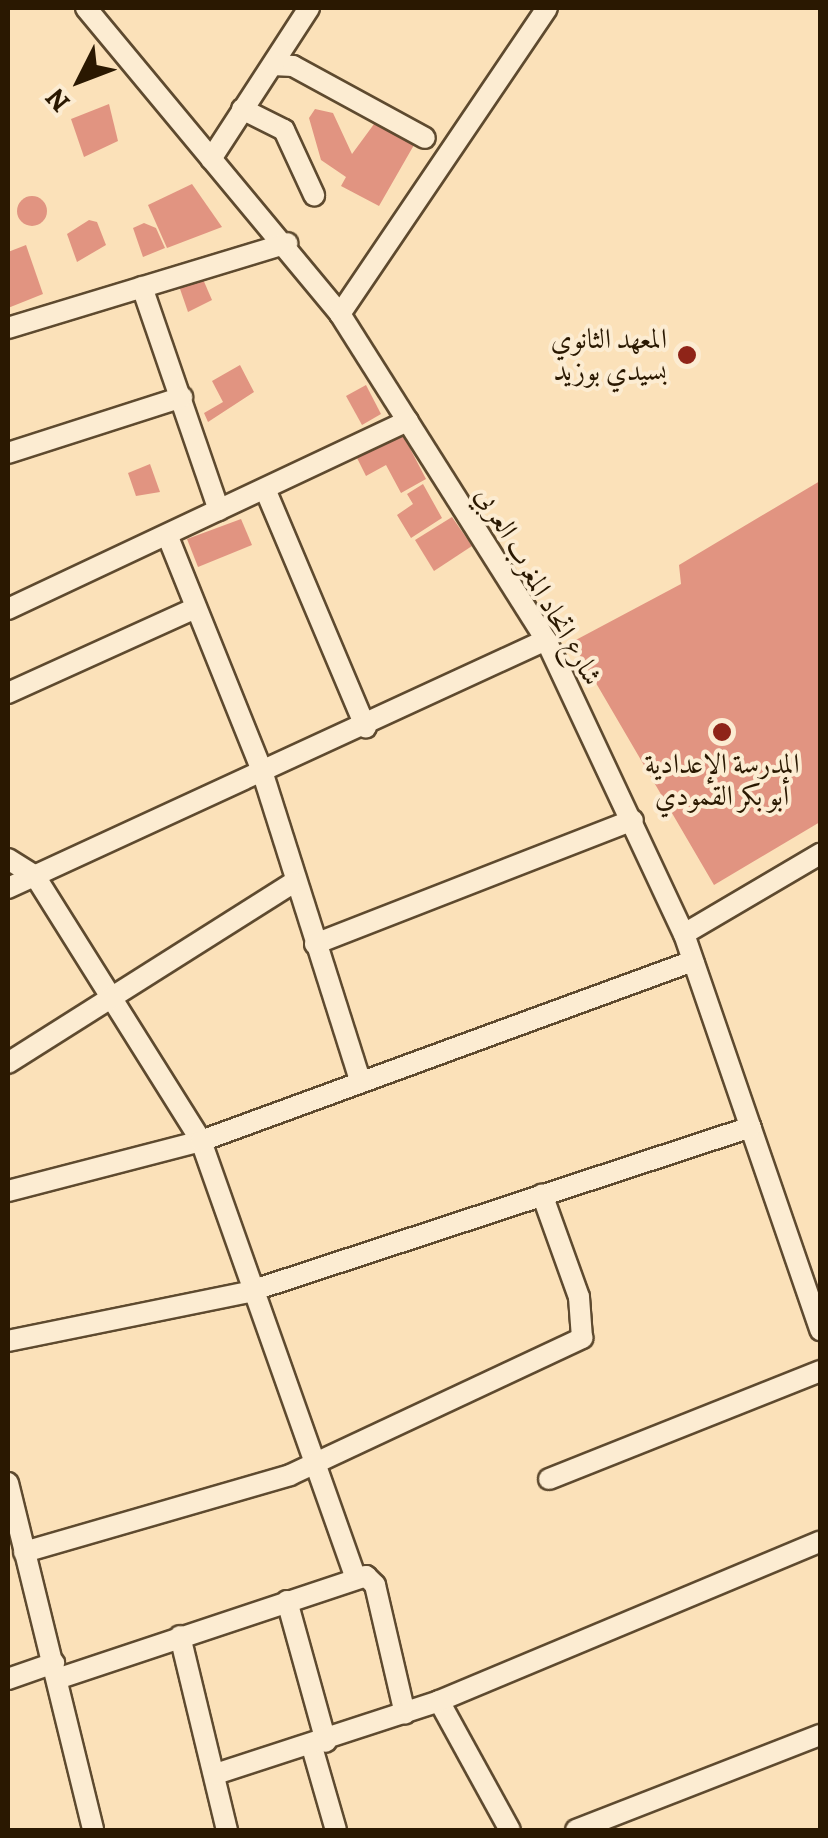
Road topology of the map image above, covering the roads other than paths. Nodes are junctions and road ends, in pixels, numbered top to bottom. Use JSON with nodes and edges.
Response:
{"nodes":[{"id":1,"x":86,"y":8,"type":"edge"},
{"id":2,"x":310,"y":8,"type":"edge"},
{"id":3,"x":548,"y":8,"type":"edge"},
{"id":4,"x":272,"y":65,"type":"junction"},
{"id":5,"x":242,"y":109,"type":"junction"},
{"id":6,"x":425,"y":138,"type":"dead end"},
{"id":7,"x":211,"y":159,"type":"junction"},
{"id":8,"x":314,"y":195,"type":"dead end"},
{"id":9,"x":286,"y":244,"type":"junction"},
{"id":10,"x":142,"y":287,"type":"junction"},
{"id":11,"x":340,"y":314,"type":"junction"},
{"id":12,"x":8,"y":328,"type":"edge"},
{"id":13,"x":182,"y":396,"type":"junction"},
{"id":14,"x":408,"y":421,"type":"junction"},
{"id":15,"x":8,"y":453,"type":"edge"},
{"id":16,"x":265,"y":488,"type":"junction"},
{"id":17,"x":220,"y":510,"type":"junction"},
{"id":18,"x":168,"y":536,"type":"junction"},
{"id":19,"x":196,"y":608,"type":"junction"},
{"id":20,"x":8,"y":609,"type":"edge"},
{"id":21,"x":546,"y":640,"type":"junction"},
{"id":22,"x":8,"y":693,"type":"edge"},
{"id":23,"x":366,"y":728,"type":"junction"},
{"id":24,"x":262,"y":771,"type":"junction"},
{"id":25,"x":633,"y":820,"type":"junction"},
{"id":26,"x":820,"y":854,"type":"edge"},
{"id":27,"x":8,"y":859,"type":"edge"},
{"id":28,"x":35,"y":876,"type":"junction"},
{"id":29,"x":294,"y":882,"type":"junction"},
{"id":30,"x":8,"y":888,"type":"edge"},
{"id":31,"x":684,"y":934,"type":"junction"},
{"id":32,"x":314,"y":944,"type":"junction"},
{"id":33,"x":693,"y":960,"type":"junction"},
{"id":34,"x":107,"y":997,"type":"junction"},
{"id":35,"x":8,"y":1063,"type":"edge"},
{"id":36,"x":360,"y":1080,"type":"junction"},
{"id":37,"x":751,"y":1127,"type":"junction"},
{"id":38,"x":201,"y":1140,"type":"junction"},
{"id":39,"x":8,"y":1191,"type":"edge"},
{"id":40,"x":542,"y":1194,"type":"junction"},
{"id":41,"x":248,"y":1292,"type":"junction"},
{"id":42,"x":820,"y":1330,"type":"edge"},
{"id":43,"x":8,"y":1341,"type":"edge"},
{"id":44,"x":820,"y":1371,"type":"edge"},
{"id":45,"x":310,"y":1465,"type":"junction"},
{"id":46,"x":549,"y":1478,"type":"dead end"},
{"id":47,"x":8,"y":1483,"type":"edge"},
{"id":48,"x":820,"y":1542,"type":"edge"},
{"id":49,"x":24,"y":1552,"type":"junction"},
{"id":50,"x":355,"y":1576,"type":"junction"},
{"id":51,"x":286,"y":1601,"type":"junction"},
{"id":52,"x":180,"y":1636,"type":"junction"},
{"id":53,"x":56,"y":1671,"type":"junction"},
{"id":54,"x":8,"y":1679,"type":"edge"},
{"id":55,"x":440,"y":1701,"type":"junction"},
{"id":56,"x":405,"y":1714,"type":"junction"},
{"id":57,"x":820,"y":1736,"type":"edge"},
{"id":58,"x":319,"y":1745,"type":"junction"},
{"id":59,"x":216,"y":1774,"type":"junction"},
{"id":60,"x":93,"y":1830,"type":"edge"},
{"id":61,"x":228,"y":1830,"type":"edge"},
{"id":62,"x":336,"y":1830,"type":"edge"},
{"id":63,"x":510,"y":1830,"type":"edge"},
{"id":64,"x":576,"y":1830,"type":"edge"}],
"edges":[{"from":1,"to":7,"type":"street","name":"شارع اتحاد المغرب العربي"},
{"from":2,"to":4,"type":"street"},
{"from":3,"to":11,"type":"street"},
{"from":4,"to":5,"type":"street"},
{"from":4,"to":6,"type":"street"},
{"from":5,"to":7,"type":"street"},
{"from":5,"to":8,"type":"street"},
{"from":7,"to":9,"type":"street","name":"شارع اتحاد المغرب العربي"},
{"from":9,"to":10,"type":"street"},
{"from":9,"to":11,"type":"street","name":"شارع اتحاد المغرب العربي"},
{"from":10,"to":12,"type":"street"},
{"from":10,"to":13,"type":"street"},
{"from":11,"to":14,"type":"street","name":"شارع اتحاد المغرب العربي"},
{"from":13,"to":15,"type":"street"},
{"from":13,"to":17,"type":"street"},
{"from":14,"to":16,"type":"street"},
{"from":14,"to":21,"type":"street","name":"شارع اتحاد المغرب العربي"},
{"from":16,"to":17,"type":"street"},
{"from":16,"to":23,"type":"street"},
{"from":17,"to":18,"type":"street"},
{"from":18,"to":19,"type":"street"},
{"from":18,"to":20,"type":"street"},
{"from":19,"to":22,"type":"street"},
{"from":19,"to":24,"type":"street"},
{"from":21,"to":23,"type":"street"},
{"from":21,"to":25,"type":"street","name":"شارع اتحاد المغرب العربي"},
{"from":23,"to":24,"type":"street"},
{"from":24,"to":28,"type":"street"},
{"from":24,"to":29,"type":"street"},
{"from":25,"to":31,"type":"street","name":"شارع اتحاد المغرب العربي"},
{"from":25,"to":32,"type":"street"},
{"from":26,"to":31,"type":"street"},
{"from":27,"to":28,"type":"street"},
{"from":28,"to":30,"type":"street"},
{"from":28,"to":34,"type":"street"},
{"from":29,"to":32,"type":"street"},
{"from":29,"to":34,"type":"street"},
{"from":31,"to":33,"type":"street","name":"شارع اتحاد المغرب العربي"},
{"from":32,"to":36,"type":"street"},
{"from":33,"to":36,"type":"street"},
{"from":33,"to":37,"type":"street","name":"شارع اتحاد المغرب العربي"},
{"from":34,"to":35,"type":"street"},
{"from":34,"to":38,"type":"street"},
{"from":36,"to":38,"type":"street"},
{"from":37,"to":40,"type":"street"},
{"from":37,"to":42,"type":"street","name":"شارع اتحاد المغرب العربي"},
{"from":38,"to":39,"type":"street"},
{"from":38,"to":41,"type":"street"},
{"from":40,"to":41,"type":"street"},
{"from":40,"to":45,"type":"street"},
{"from":41,"to":43,"type":"street"},
{"from":41,"to":45,"type":"street"},
{"from":44,"to":46,"type":"street"},
{"from":45,"to":49,"type":"street"},
{"from":45,"to":50,"type":"street"},
{"from":47,"to":49,"type":"street"},
{"from":48,"to":55,"type":"street"},
{"from":49,"to":53,"type":"street"},
{"from":50,"to":51,"type":"street"},
{"from":50,"to":56,"type":"street"},
{"from":51,"to":52,"type":"street"},
{"from":51,"to":58,"type":"street"},
{"from":52,"to":53,"type":"street"},
{"from":52,"to":59,"type":"street"},
{"from":53,"to":54,"type":"street"},
{"from":53,"to":60,"type":"street"},
{"from":55,"to":56,"type":"street"},
{"from":55,"to":63,"type":"street"},
{"from":56,"to":58,"type":"street"},
{"from":57,"to":64,"type":"street"},
{"from":58,"to":59,"type":"street"},
{"from":58,"to":62,"type":"street"},
{"from":59,"to":61,"type":"street"}]}
